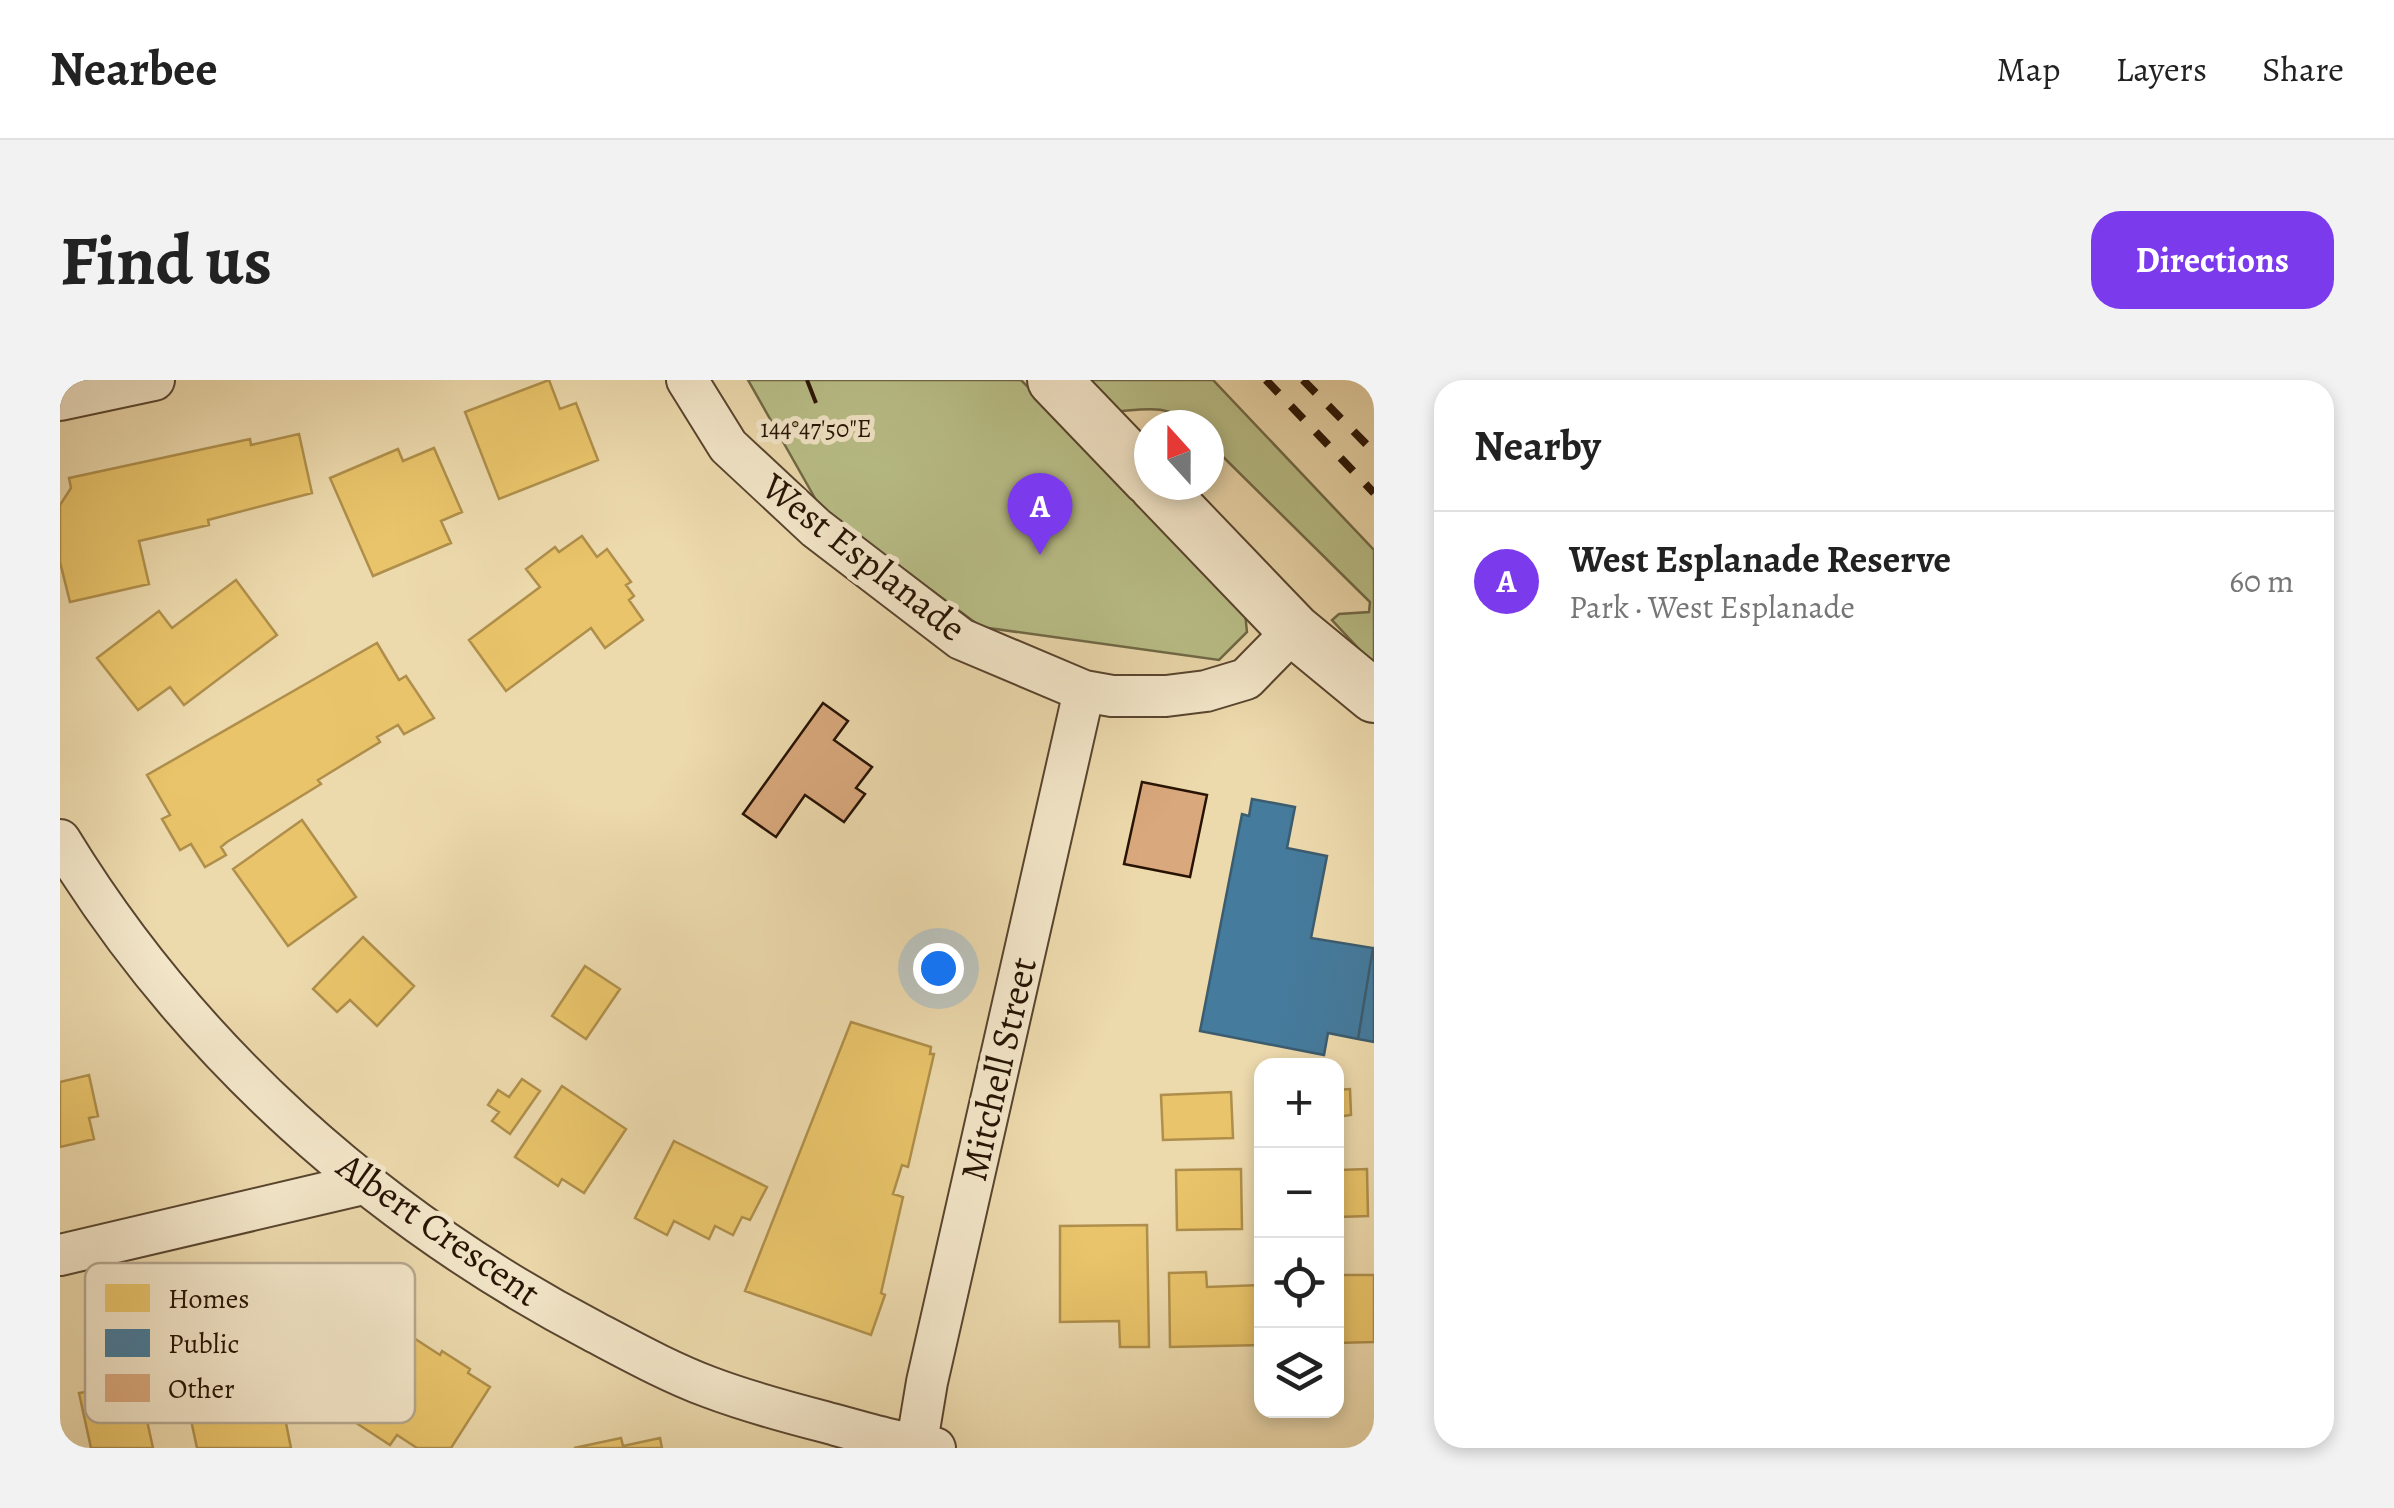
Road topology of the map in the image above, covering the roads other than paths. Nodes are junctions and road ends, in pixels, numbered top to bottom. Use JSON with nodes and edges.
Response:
{"nodes":[{"id":1,"x":154,"y":380,"type":"edge"},
{"id":2,"x":686,"y":380,"type":"edge"},
{"id":3,"x":1054,"y":380,"type":"edge"},
{"id":4,"x":60,"y":400,"type":"edge"},
{"id":5,"x":1134,"y":463,"type":"edge"},
{"id":6,"x":1169,"y":500,"type":"edge"},
{"id":7,"x":1294,"y":630,"type":"junction"},
{"id":8,"x":1084,"y":691,"type":"junction"},
{"id":9,"x":1374,"y":696,"type":"edge"},
{"id":10,"x":60,"y":840,"type":"edge"},
{"id":11,"x":368,"y":1183,"type":"junction"},
{"id":12,"x":60,"y":1255,"type":"edge"},
{"id":13,"x":922,"y":1447,"type":"edge"}],
"edges":[{"from":1,"to":4,"type":"street"},
{"from":2,"to":8,"type":"street","name":"West Esplanade"},
{"from":3,"to":5,"type":"street"},
{"from":6,"to":7,"type":"street"},
{"from":7,"to":8,"type":"street","name":"West Esplanade"},
{"from":7,"to":9,"type":"street"},
{"from":8,"to":13,"type":"street","name":"Mitchell Street"},
{"from":10,"to":11,"type":"street","name":"Albert Crescent"},
{"from":11,"to":12,"type":"street"},
{"from":11,"to":13,"type":"street","name":"Albert Crescent"}]}
